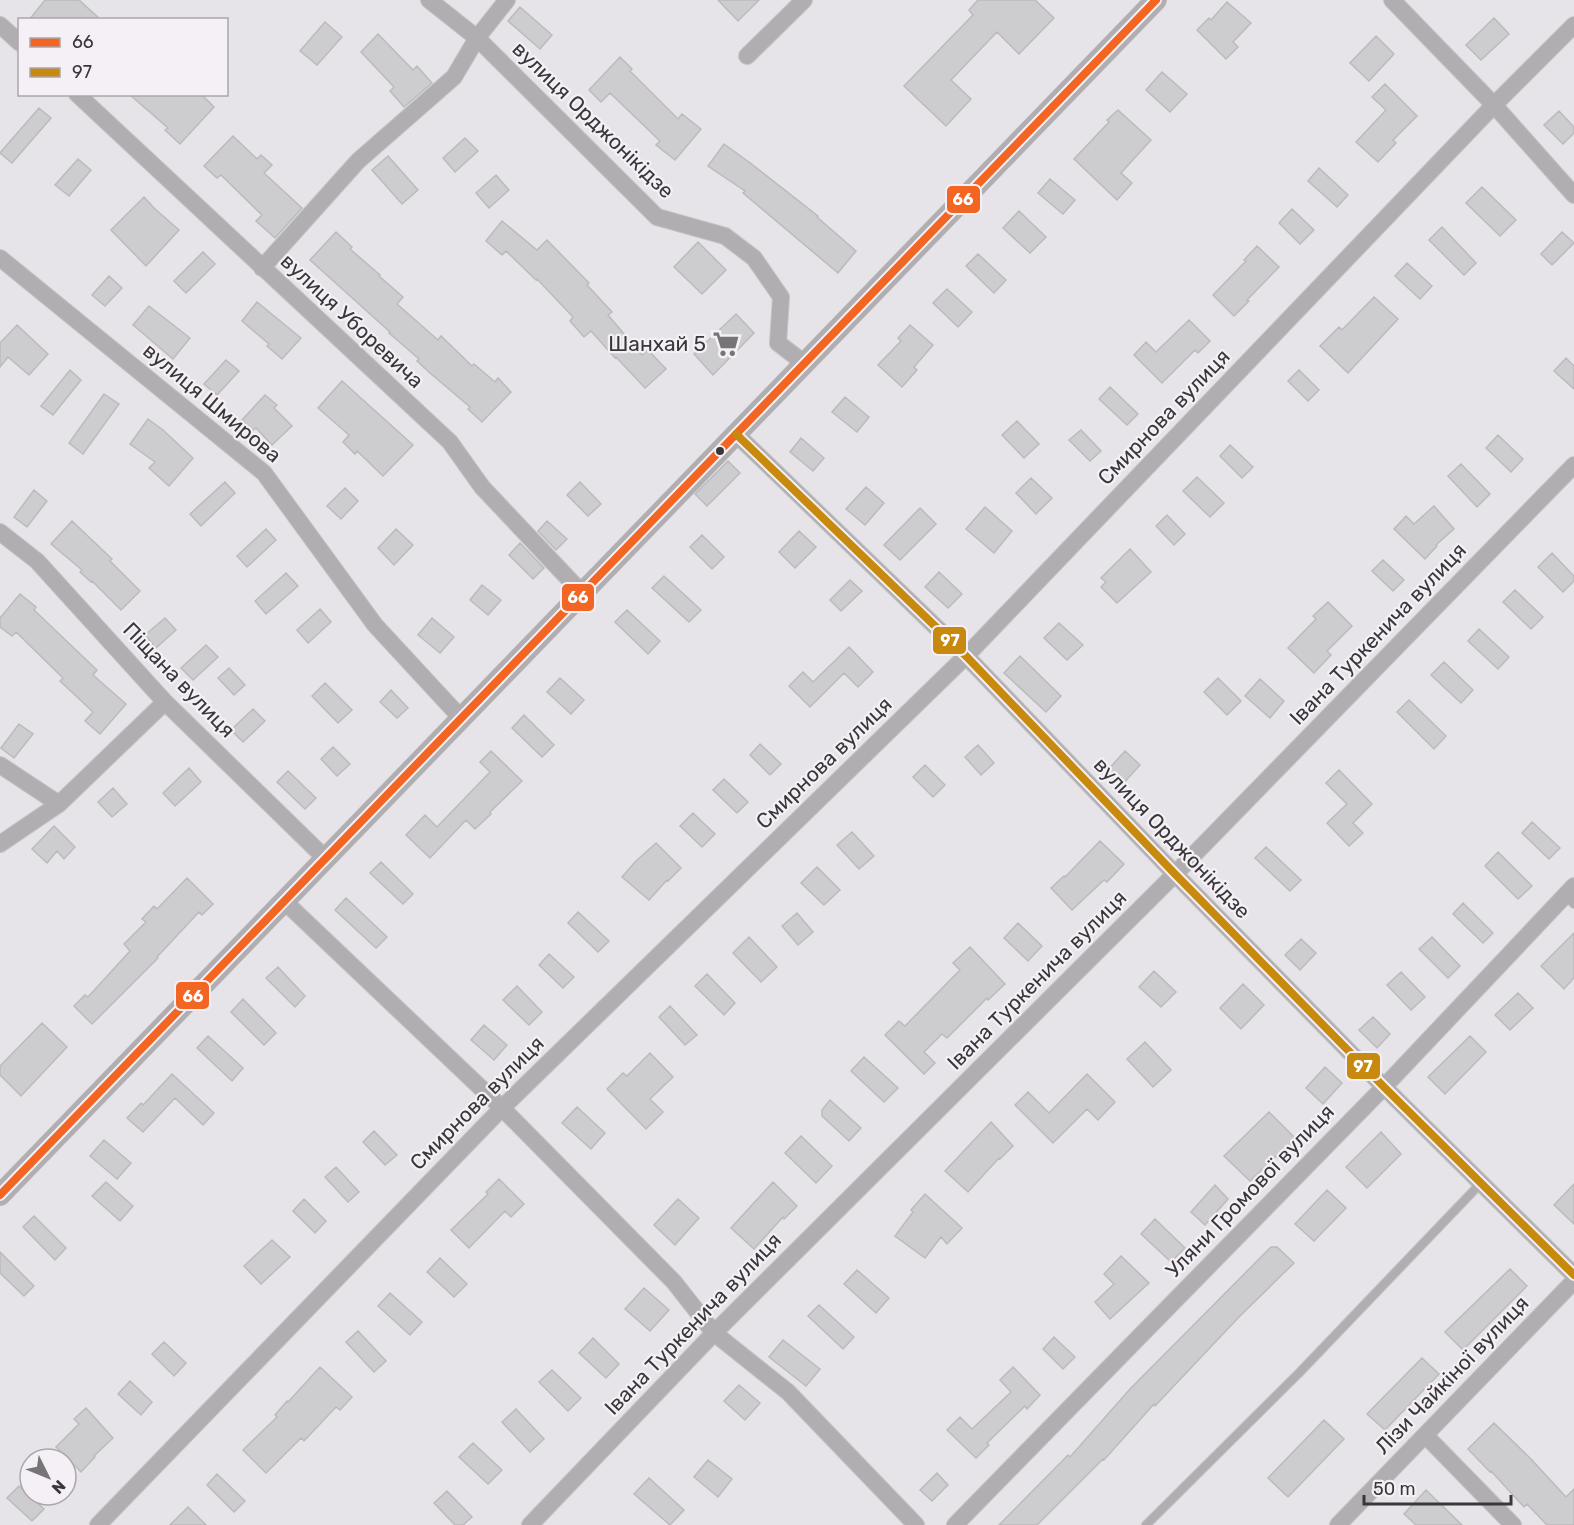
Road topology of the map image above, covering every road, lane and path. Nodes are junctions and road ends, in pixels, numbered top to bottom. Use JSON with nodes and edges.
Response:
{"nodes":[{"id":1,"x":429,"y":0,"type":"edge"},
{"id":2,"x":507,"y":0,"type":"edge"},
{"id":3,"x":804,"y":0,"type":"edge"},
{"id":4,"x":1156,"y":0,"type":"edge"},
{"id":5,"x":1392,"y":0,"type":"edge"},
{"id":6,"x":0,"y":25,"type":"edge"},
{"id":7,"x":1574,"y":25,"type":"edge"},
{"id":8,"x":477,"y":38,"type":"junction"},
{"id":9,"x":18,"y":41,"type":"edge"},
{"id":10,"x":747,"y":56,"type":"dead end"},
{"id":11,"x":79,"y":96,"type":"edge"},
{"id":12,"x":1494,"y":105,"type":"junction"},
{"id":13,"x":1574,"y":195,"type":"edge"},
{"id":14,"x":0,"y":258,"type":"edge"},
{"id":15,"x":262,"y":268,"type":"junction"},
{"id":16,"x":804,"y":363,"type":"junction"},
{"id":17,"x":736,"y":434,"type":"junction"},
{"id":18,"x":1574,"y":465,"type":"edge"},
{"id":19,"x":0,"y":532,"type":"edge"},
{"id":20,"x":582,"y":593,"type":"junction"},
{"id":21,"x":966,"y":656,"type":"junction"},
{"id":22,"x":165,"y":702,"type":"junction"},
{"id":23,"x":462,"y":718,"type":"junction"},
{"id":24,"x":0,"y":765,"type":"edge"},
{"id":25,"x":59,"y":804,"type":"junction"},
{"id":26,"x":0,"y":844,"type":"edge"},
{"id":27,"x":326,"y":859,"type":"junction"},
{"id":28,"x":1175,"y":874,"type":"junction"},
{"id":29,"x":1571,"y":895,"type":"edge"},
{"id":30,"x":284,"y":901,"type":"junction"},
{"id":31,"x":1384,"y":1087,"type":"junction"},
{"id":32,"x":502,"y":1108,"type":"junction"},
{"id":33,"x":1481,"y":1182,"type":"junction"},
{"id":34,"x":0,"y":1195,"type":"edge"},
{"id":35,"x":1574,"y":1275,"type":"edge"},
{"id":36,"x":1574,"y":1281,"type":"edge"},
{"id":37,"x":714,"y":1333,"type":"junction"},
{"id":38,"x":1425,"y":1435,"type":"junction"},
{"id":39,"x":98,"y":1525,"type":"edge"},
{"id":40,"x":530,"y":1525,"type":"edge"},
{"id":41,"x":916,"y":1525,"type":"edge"},
{"id":42,"x":955,"y":1525,"type":"edge"},
{"id":43,"x":1146,"y":1525,"type":"edge"},
{"id":44,"x":1338,"y":1525,"type":"edge"},
{"id":45,"x":1513,"y":1525,"type":"edge"}],
"edges":[{"from":1,"to":8,"type":"street","name":"вулиця Орджонікідзе"},
{"from":2,"to":8,"type":"street"},
{"from":3,"to":10,"type":"street"},
{"from":4,"to":16,"type":"street"},
{"from":5,"to":12,"type":"street"},
{"from":6,"to":9,"type":"street"},
{"from":7,"to":12,"type":"street","name":"Смирнова вулиця"},
{"from":8,"to":15,"type":"street"},
{"from":8,"to":16,"type":"street","name":"вулиця Орджонікідзе"},
{"from":11,"to":15,"type":"street","name":"вулиця Уборевича"},
{"from":12,"to":13,"type":"street"},
{"from":12,"to":21,"type":"street","name":"Смирнова вулиця"},
{"from":14,"to":23,"type":"street","name":"вулиця Шмирова"},
{"from":15,"to":20,"type":"street","name":"вулиця Уборевича"},
{"from":16,"to":17,"type":"street"},
{"from":17,"to":20,"type":"street"},
{"from":17,"to":21,"type":"street","name":"вулиця Орджонікідзе"},
{"from":18,"to":28,"type":"street","name":"Івана Туркенича вулиця"},
{"from":19,"to":22,"type":"street","name":"Піщана вулиця"},
{"from":20,"to":23,"type":"street"},
{"from":21,"to":28,"type":"street","name":"вулиця Орджонікідзе"},
{"from":21,"to":32,"type":"street","name":"Смирнова вулиця"},
{"from":22,"to":25,"type":"street"},
{"from":22,"to":27,"type":"street","name":"Піщана вулиця"},
{"from":23,"to":27,"type":"street"},
{"from":24,"to":25,"type":"street"},
{"from":25,"to":26,"type":"street"},
{"from":27,"to":30,"type":"street"},
{"from":28,"to":31,"type":"street","name":"вулиця Орджонікідзе"},
{"from":28,"to":37,"type":"street","name":"Івана Туркенича вулиця"},
{"from":29,"to":31,"type":"street","name":"Уляни Громової вулиця"},
{"from":30,"to":32,"type":"street"},
{"from":30,"to":34,"type":"street"},
{"from":31,"to":33,"type":"street","name":"вулиця Орджонікідзе"},
{"from":31,"to":42,"type":"street","name":"Уляни Громової вулиця"},
{"from":32,"to":37,"type":"street"},
{"from":32,"to":39,"type":"street","name":"Смирнова вулиця"},
{"from":33,"to":35,"type":"street","name":"вулиця Орджонікідзе"},
{"from":33,"to":43,"type":"lane"},
{"from":36,"to":38,"type":"street","name":"Лізи Чайкіної вулиця"},
{"from":37,"to":40,"type":"street","name":"Івана Туркенича вулиця"},
{"from":37,"to":41,"type":"street"},
{"from":38,"to":44,"type":"street","name":"Лізи Чайкіної вулиця"},
{"from":38,"to":45,"type":"street"}]}
